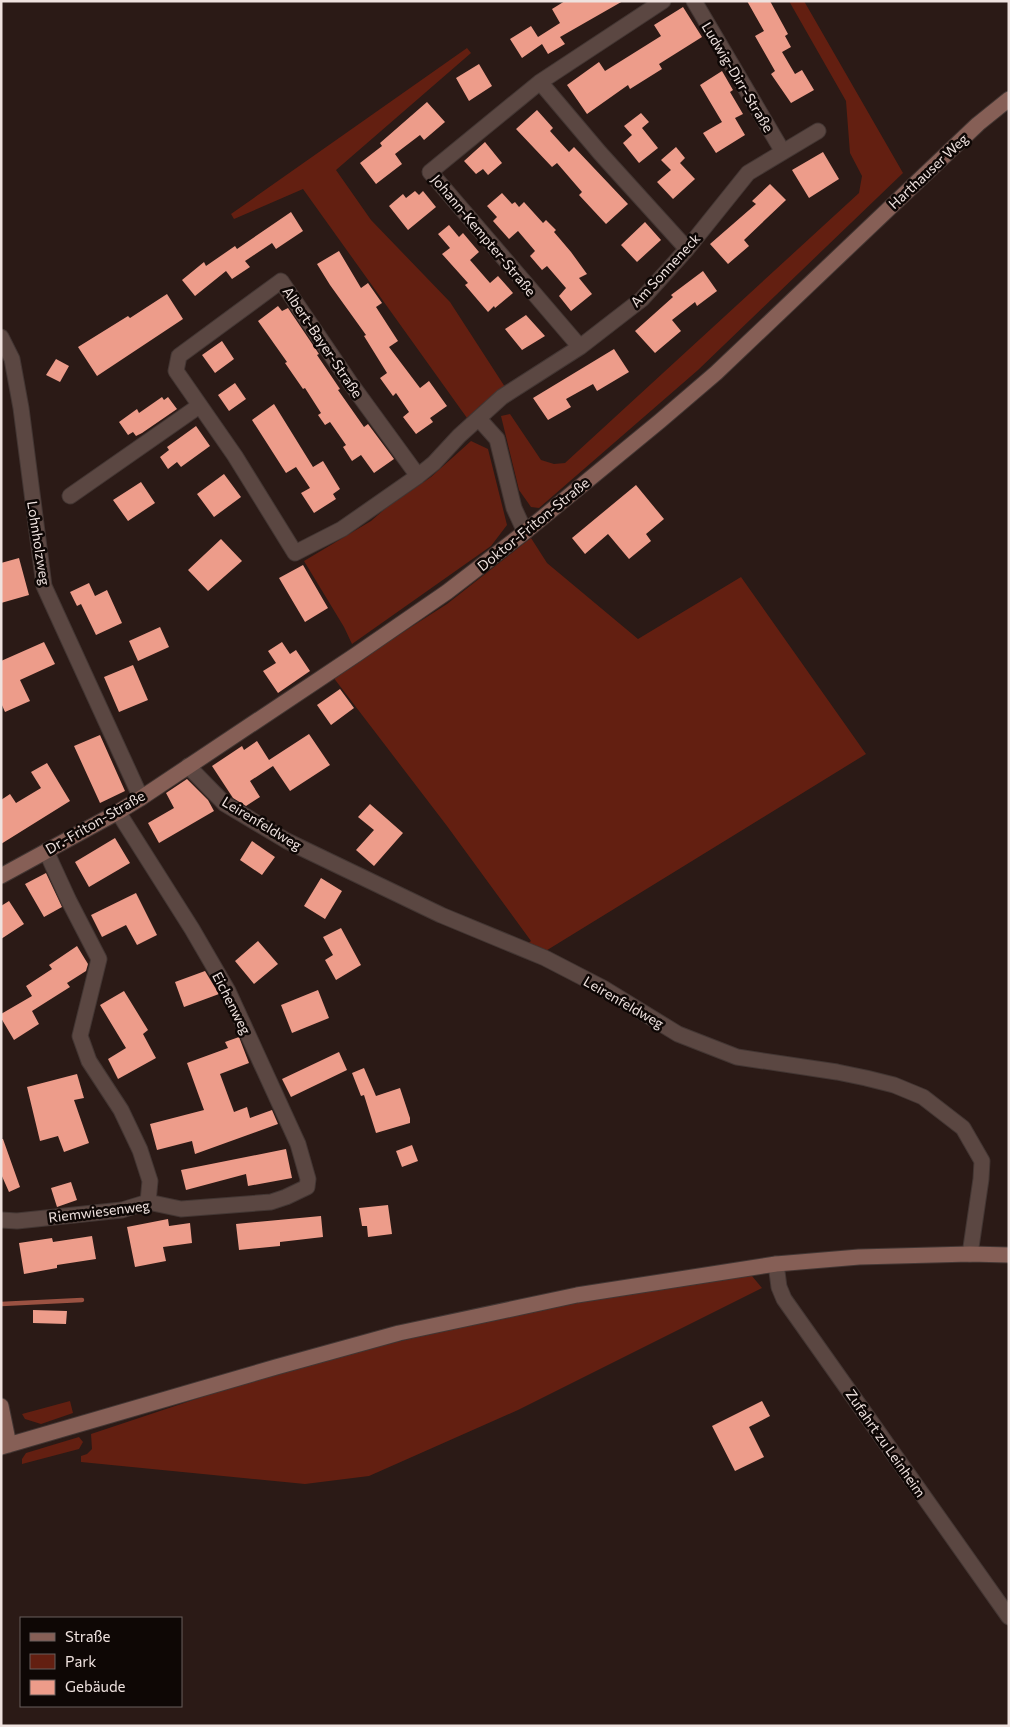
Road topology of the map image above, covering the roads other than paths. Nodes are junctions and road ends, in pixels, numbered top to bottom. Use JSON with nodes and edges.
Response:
{"nodes":[{"id":1,"x":663,"y":1,"type":"edge"},
{"id":2,"x":694,"y":1,"type":"edge"},
{"id":3,"x":540,"y":82,"type":"junction"},
{"id":4,"x":1009,"y":99,"type":"edge"},
{"id":5,"x":818,"y":131,"type":"dead end"},
{"id":6,"x":783,"y":152,"type":"junction"},
{"id":7,"x":849,"y":245,"type":"joint"},
{"id":8,"x":687,"y":249,"type":"junction"},
{"id":9,"x":1,"y":337,"type":"edge"},
{"id":10,"x":580,"y":347,"type":"junction"},
{"id":11,"x":199,"y":406,"type":"junction"},
{"id":12,"x":479,"y":419,"type":"junction"},
{"id":13,"x":418,"y":476,"type":"junction"},
{"id":14,"x":70,"y":496,"type":"dead end"},
{"id":15,"x":525,"y":532,"type":"junction"},
{"id":16,"x":295,"y":554,"type":"joint"},
{"id":17,"x":188,"y":766,"type":"junction"},
{"id":18,"x":141,"y":798,"type":"junction"},
{"id":19,"x":118,"y":812,"type":"junction"},
{"id":20,"x":46,"y":850,"type":"junction"},
{"id":21,"x":1,"y":876,"type":"edge"},
{"id":22,"x":286,"y":1198,"type":"joint"},
{"id":23,"x":148,"y":1202,"type":"junction"},
{"id":24,"x":1,"y":1220,"type":"edge"},
{"id":25,"x":970,"y":1254,"type":"junction"},
{"id":26,"x":1009,"y":1255,"type":"edge"},
{"id":27,"x":776,"y":1264,"type":"junction"},
{"id":28,"x":1,"y":1406,"type":"edge"},
{"id":29,"x":5,"y":1446,"type":"edge"},
{"id":30,"x":1009,"y":1617,"type":"edge"}],
"edges":[{"from":1,"to":3,"type":"street"},
{"from":2,"to":6,"type":"street","name":"Ludwig-Dirr-Straße"},
{"from":3,"to":8,"type":"street"},
{"from":3,"to":10,"type":"street","name":"Johann-Kempter-Straße"},
{"from":4,"to":7,"type":"street","name":"Harthauser Weg"},
{"from":5,"to":6,"type":"street","name":"Am Sonneneck"},
{"from":6,"to":8,"type":"street","name":"Am Sonneneck"},
{"from":7,"to":15,"type":"street","name":"Doktor-Friton-Straße"},
{"from":8,"to":10,"type":"street","name":"Am Sonneneck"},
{"from":9,"to":18,"type":"street","name":"Lohnholzweg"},
{"from":10,"to":12,"type":"street","name":"Am Sonneneck"},
{"from":11,"to":13,"type":"street","name":"Albert-Bayer-Straße"},
{"from":11,"to":14,"type":"street"},
{"from":11,"to":16,"type":"street","name":"Albert-Bayer-Straße"},
{"from":12,"to":13,"type":"street","name":"Am Sonneneck"},
{"from":12,"to":15,"type":"street"},
{"from":13,"to":16,"type":"street","name":"Am Sonneneck"},
{"from":15,"to":17,"type":"street","name":"Doktor-Friton-Straße"},
{"from":17,"to":18,"type":"street","name":"Dr.-Friton-Straße"},
{"from":17,"to":25,"type":"street","name":"Leirenfeldweg"},
{"from":18,"to":19,"type":"street","name":"Dr.-Friton-Straße"},
{"from":19,"to":20,"type":"street","name":"Dr.-Friton-Straße"},
{"from":19,"to":22,"type":"street","name":"Eichenweg"},
{"from":20,"to":21,"type":"street","name":"Dr.-Friton-Straße"},
{"from":20,"to":23,"type":"street"},
{"from":22,"to":23,"type":"street","name":"Riemwiesenweg"},
{"from":23,"to":24,"type":"street","name":"Riemwiesenweg"},
{"from":25,"to":26,"type":"street"},
{"from":25,"to":27,"type":"street"},
{"from":27,"to":29,"type":"street"},
{"from":27,"to":30,"type":"street","name":"Zufahrt zu Leinheim"},
{"from":28,"to":29,"type":"street"}]}
